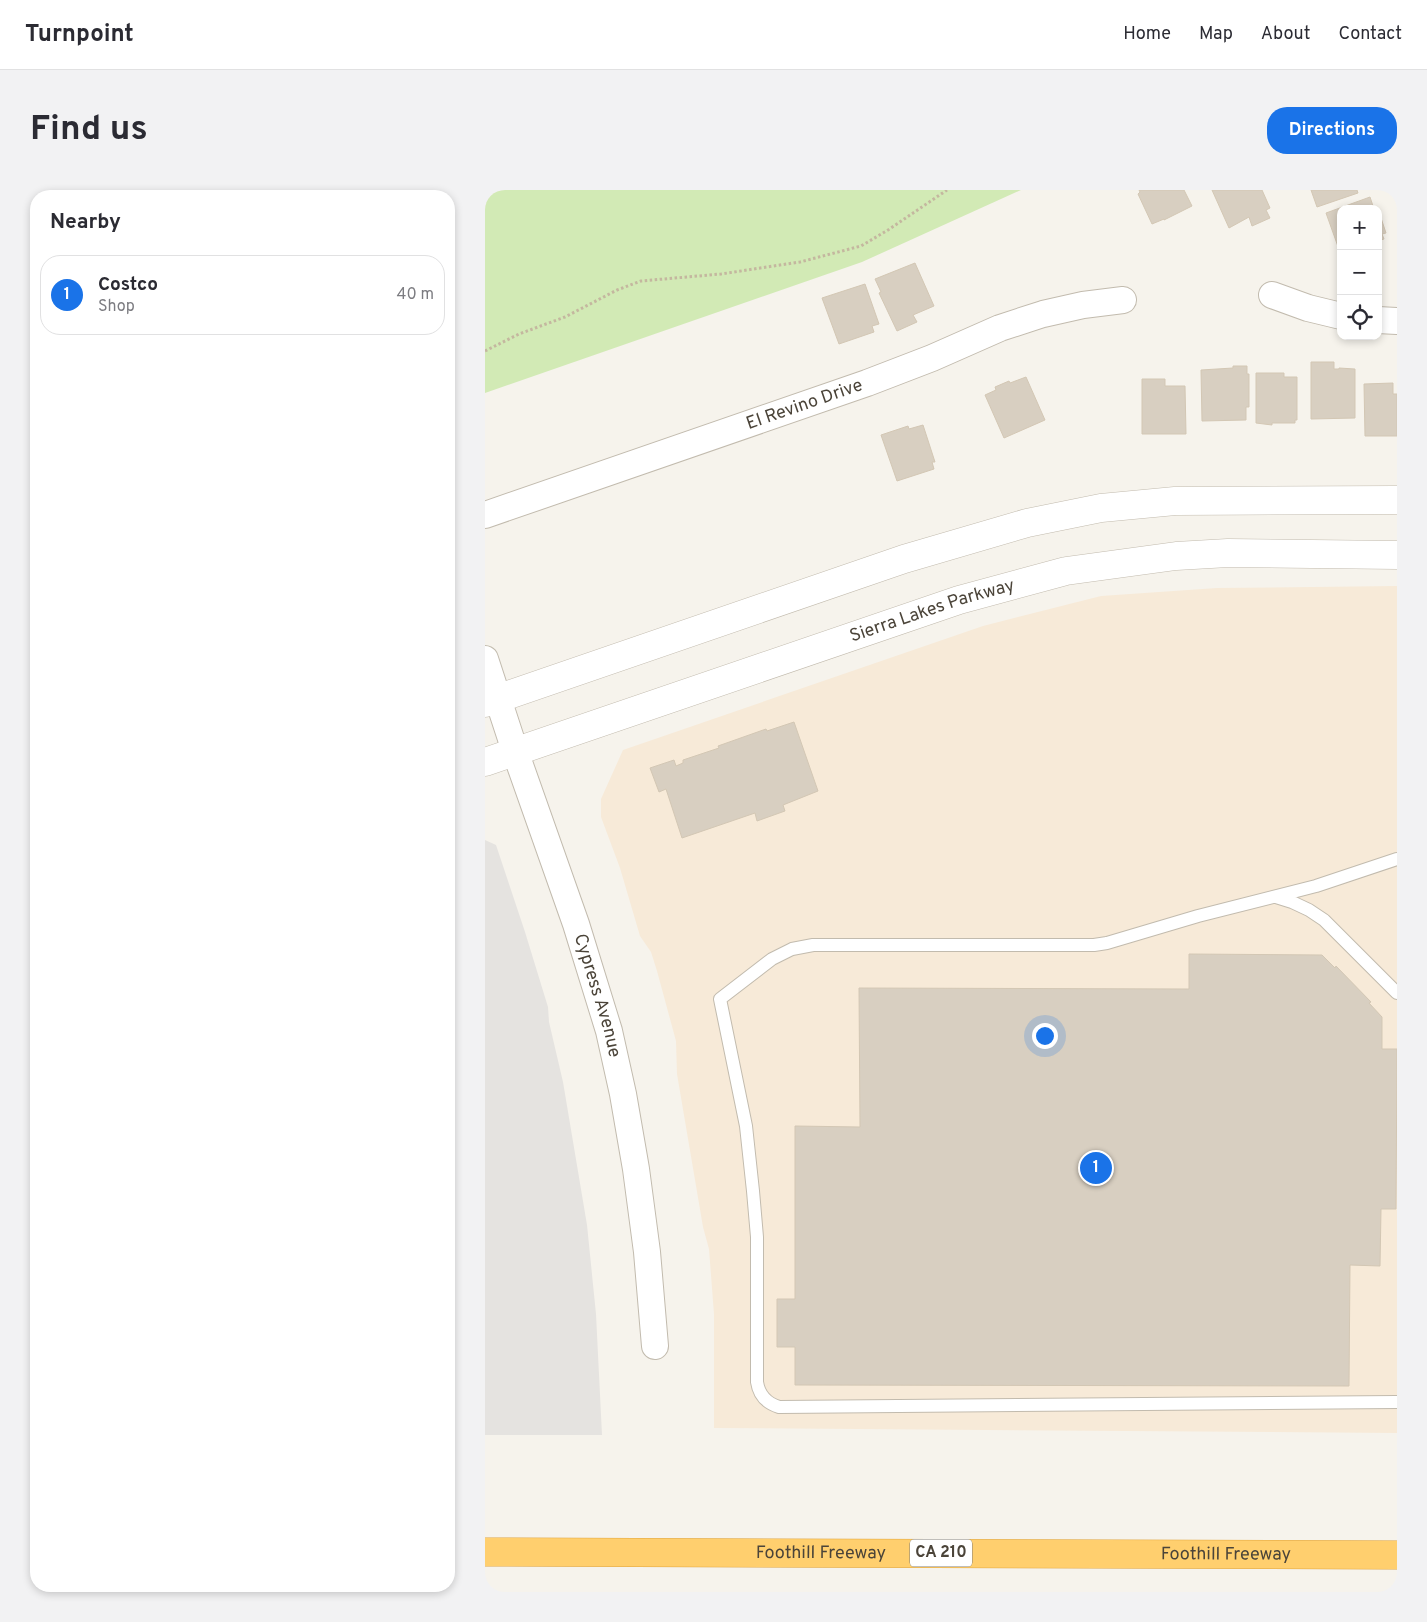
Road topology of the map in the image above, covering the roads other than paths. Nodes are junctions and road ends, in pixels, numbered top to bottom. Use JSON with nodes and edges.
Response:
{"nodes":[{"id":1,"x":1272,"y":296,"type":"dead end"},
{"id":2,"x":1123,"y":300,"type":"dead end"},
{"id":3,"x":1337,"y":315,"type":"edge"},
{"id":4,"x":1382,"y":320,"type":"edge"},
{"id":5,"x":1397,"y":321,"type":"edge"},
{"id":6,"x":1397,"y":500,"type":"edge"},
{"id":7,"x":485,"y":515,"type":"edge"},
{"id":8,"x":1397,"y":555,"type":"edge"},
{"id":9,"x":485,"y":659,"type":"edge"},
{"id":10,"x":492,"y":701,"type":"edge"},
{"id":11,"x":515,"y":751,"type":"junction"},
{"id":12,"x":485,"y":762,"type":"edge"},
{"id":13,"x":1397,"y":859,"type":"edge"},
{"id":14,"x":1274,"y":896,"type":"junction"},
{"id":15,"x":1397,"y":994,"type":"edge"},
{"id":16,"x":655,"y":1346,"type":"dead end"},
{"id":17,"x":1397,"y":1402,"type":"edge"},
{"id":18,"x":485,"y":1552,"type":"edge"},
{"id":19,"x":1397,"y":1555,"type":"edge"}],
"edges":[{"from":1,"to":3,"type":"street"},
{"from":2,"to":7,"type":"street","name":"El Revino Drive"},
{"from":4,"to":5,"type":"street"},
{"from":6,"to":10,"type":"street"},
{"from":8,"to":11,"type":"street","name":"Sierra Lakes Parkway"},
{"from":9,"to":10,"type":"street","name":"Cypress Avenue"},
{"from":10,"to":11,"type":"street","name":"Cypress Avenue"},
{"from":11,"to":12,"type":"street","name":"Sierra Lakes Parkway"},
{"from":11,"to":16,"type":"street","name":"Cypress Avenue"},
{"from":13,"to":14,"type":"lane"},
{"from":14,"to":15,"type":"lane"},
{"from":14,"to":17,"type":"lane"},
{"from":18,"to":19,"type":"highway","name":"Foothill Freeway","number":"CA 210"}]}
